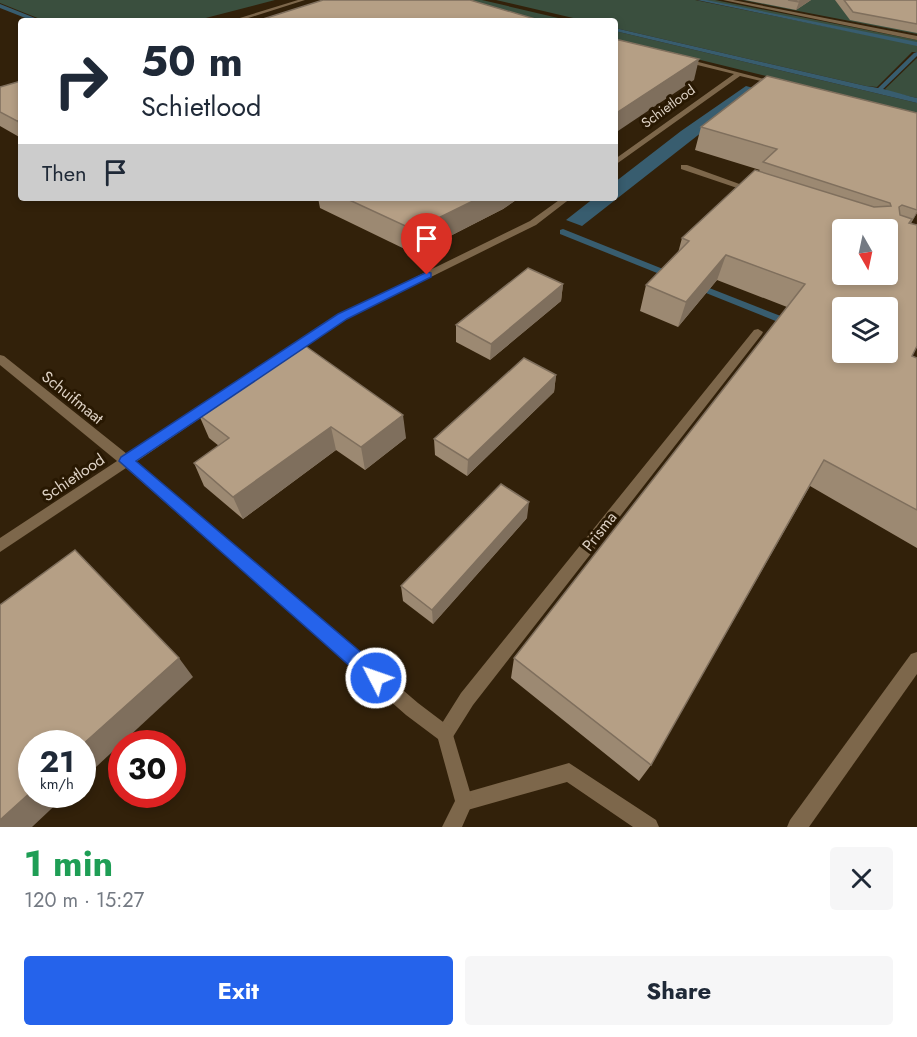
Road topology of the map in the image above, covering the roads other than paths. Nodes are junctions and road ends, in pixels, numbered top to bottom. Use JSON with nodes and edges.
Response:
{"nodes":[{"id":1,"x":303,"y":0,"type":"edge"},
{"id":2,"x":726,"y":0,"type":"edge"},
{"id":3,"x":243,"y":18,"type":"edge"},
{"id":4,"x":917,"y":37,"type":"edge"},
{"id":5,"x":671,"y":57,"type":"edge"},
{"id":6,"x":738,"y":74,"type":"junction"},
{"id":7,"x":783,"y":85,"type":"edge"},
{"id":8,"x":618,"y":161,"type":"edge"},
{"id":9,"x":684,"y":167,"type":"dead end"},
{"id":10,"x":762,"y":193,"type":"edge"},
{"id":11,"x":563,"y":201,"type":"edge"},
{"id":12,"x":758,"y":332,"type":"dead end"},
{"id":13,"x":0,"y":359,"type":"edge"},
{"id":14,"x":126,"y":461,"type":"junction"},
{"id":15,"x":0,"y":546,"type":"edge"},
{"id":16,"x":917,"y":660,"type":"edge"},
{"id":17,"x":446,"y":734,"type":"junction"},
{"id":18,"x":464,"y":802,"type":"junction"},
{"id":19,"x":452,"y":827,"type":"edge"},
{"id":20,"x":649,"y":827,"type":"edge"},
{"id":21,"x":797,"y":827,"type":"edge"}],
"edges":[{"from":1,"to":3,"type":"street"},
{"from":2,"to":4,"type":"street"},
{"from":5,"to":6,"type":"street"},
{"from":6,"to":7,"type":"street"},
{"from":6,"to":8,"type":"street","name":"Schietlood"},
{"from":9,"to":10,"type":"street"},
{"from":11,"to":14,"type":"street","name":"Schietlood"},
{"from":12,"to":17,"type":"street","name":"Prisma"},
{"from":13,"to":14,"type":"street","name":"Schuifmaat"},
{"from":14,"to":15,"type":"street","name":"Schietlood"},
{"from":14,"to":17,"type":"street"},
{"from":16,"to":21,"type":"street"},
{"from":17,"to":18,"type":"street"},
{"from":18,"to":19,"type":"street"},
{"from":18,"to":20,"type":"street"}]}
